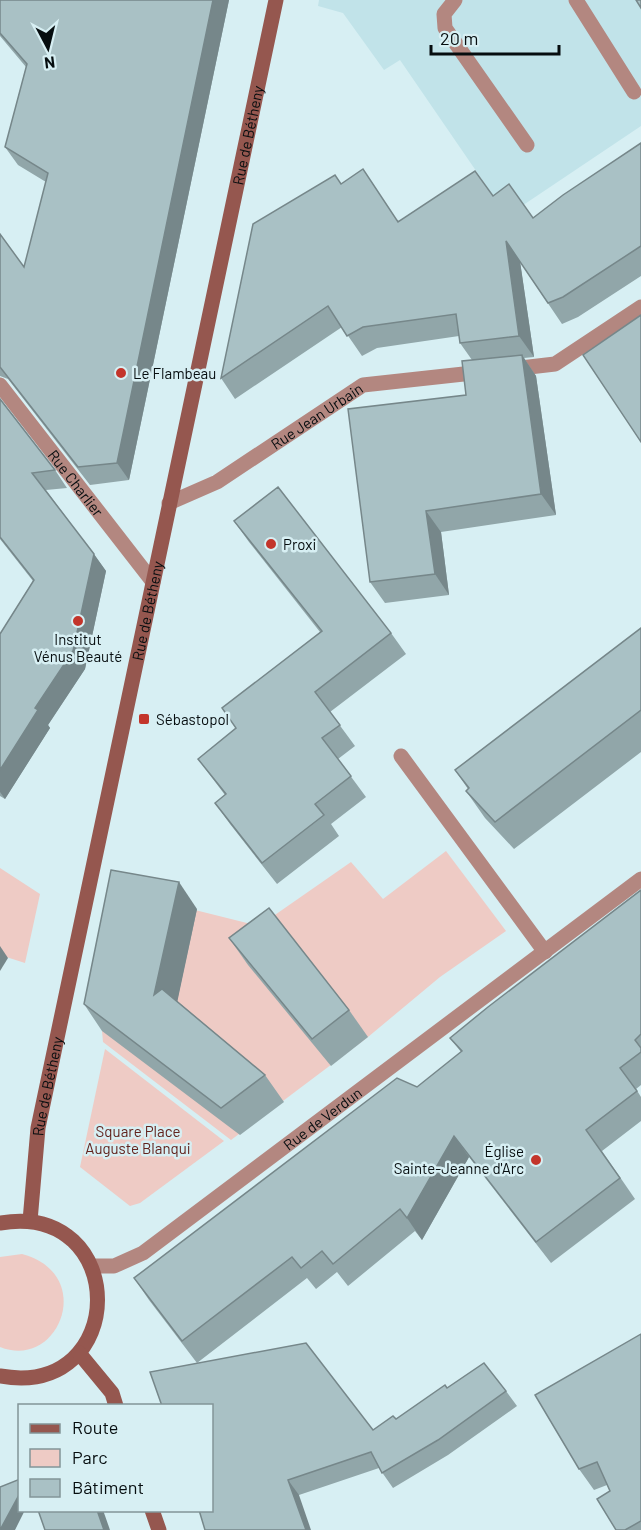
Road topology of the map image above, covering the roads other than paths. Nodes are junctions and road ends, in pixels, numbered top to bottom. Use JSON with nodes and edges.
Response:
{"nodes":[{"id":1,"x":276,"y":0,"type":"edge"},
{"id":2,"x":455,"y":0,"type":"edge"},
{"id":3,"x":576,"y":0,"type":"edge"},
{"id":4,"x":634,"y":92,"type":"dead end"},
{"id":5,"x":527,"y":146,"type":"dead end"},
{"id":6,"x":641,"y":307,"type":"edge"},
{"id":7,"x":0,"y":385,"type":"edge"},
{"id":8,"x":169,"y":503,"type":"junction"},
{"id":9,"x":153,"y":582,"type":"junction"},
{"id":10,"x":401,"y":756,"type":"dead end"},
{"id":11,"x":641,"y":879,"type":"edge"},
{"id":12,"x":545,"y":952,"type":"junction"},
{"id":13,"x":30,"y":1221,"type":"junction"},
{"id":14,"x":0,"y":1223,"type":"edge"},
{"id":15,"x":92,"y":1266,"type":"junction"},
{"id":16,"x":79,"y":1353,"type":"junction"},
{"id":17,"x":0,"y":1376,"type":"edge"},
{"id":18,"x":115,"y":1404,"type":"edge"},
{"id":19,"x":153,"y":1512,"type":"edge"},
{"id":20,"x":159,"y":1530,"type":"edge"}],
"edges":[{"from":1,"to":8,"type":"main road","name":"Rue de Bétheny"},
{"from":2,"to":5,"type":"street"},
{"from":3,"to":4,"type":"street"},
{"from":6,"to":8,"type":"street","name":"Rue Jean Urbain"},
{"from":7,"to":9,"type":"street","name":"Rue Charlier"},
{"from":8,"to":9,"type":"main road","name":"Rue de Bétheny"},
{"from":9,"to":13,"type":"main road","name":"Rue de Bétheny"},
{"from":10,"to":12,"type":"street"},
{"from":11,"to":12,"type":"street","name":"Rue de Verdun"},
{"from":12,"to":15,"type":"street","name":"Rue de Verdun"},
{"from":13,"to":14,"type":"main road"},
{"from":13,"to":15,"type":"main road"},
{"from":15,"to":16,"type":"main road"},
{"from":16,"to":17,"type":"main road"},
{"from":16,"to":18,"type":"main road"},
{"from":19,"to":20,"type":"main road"}]}
